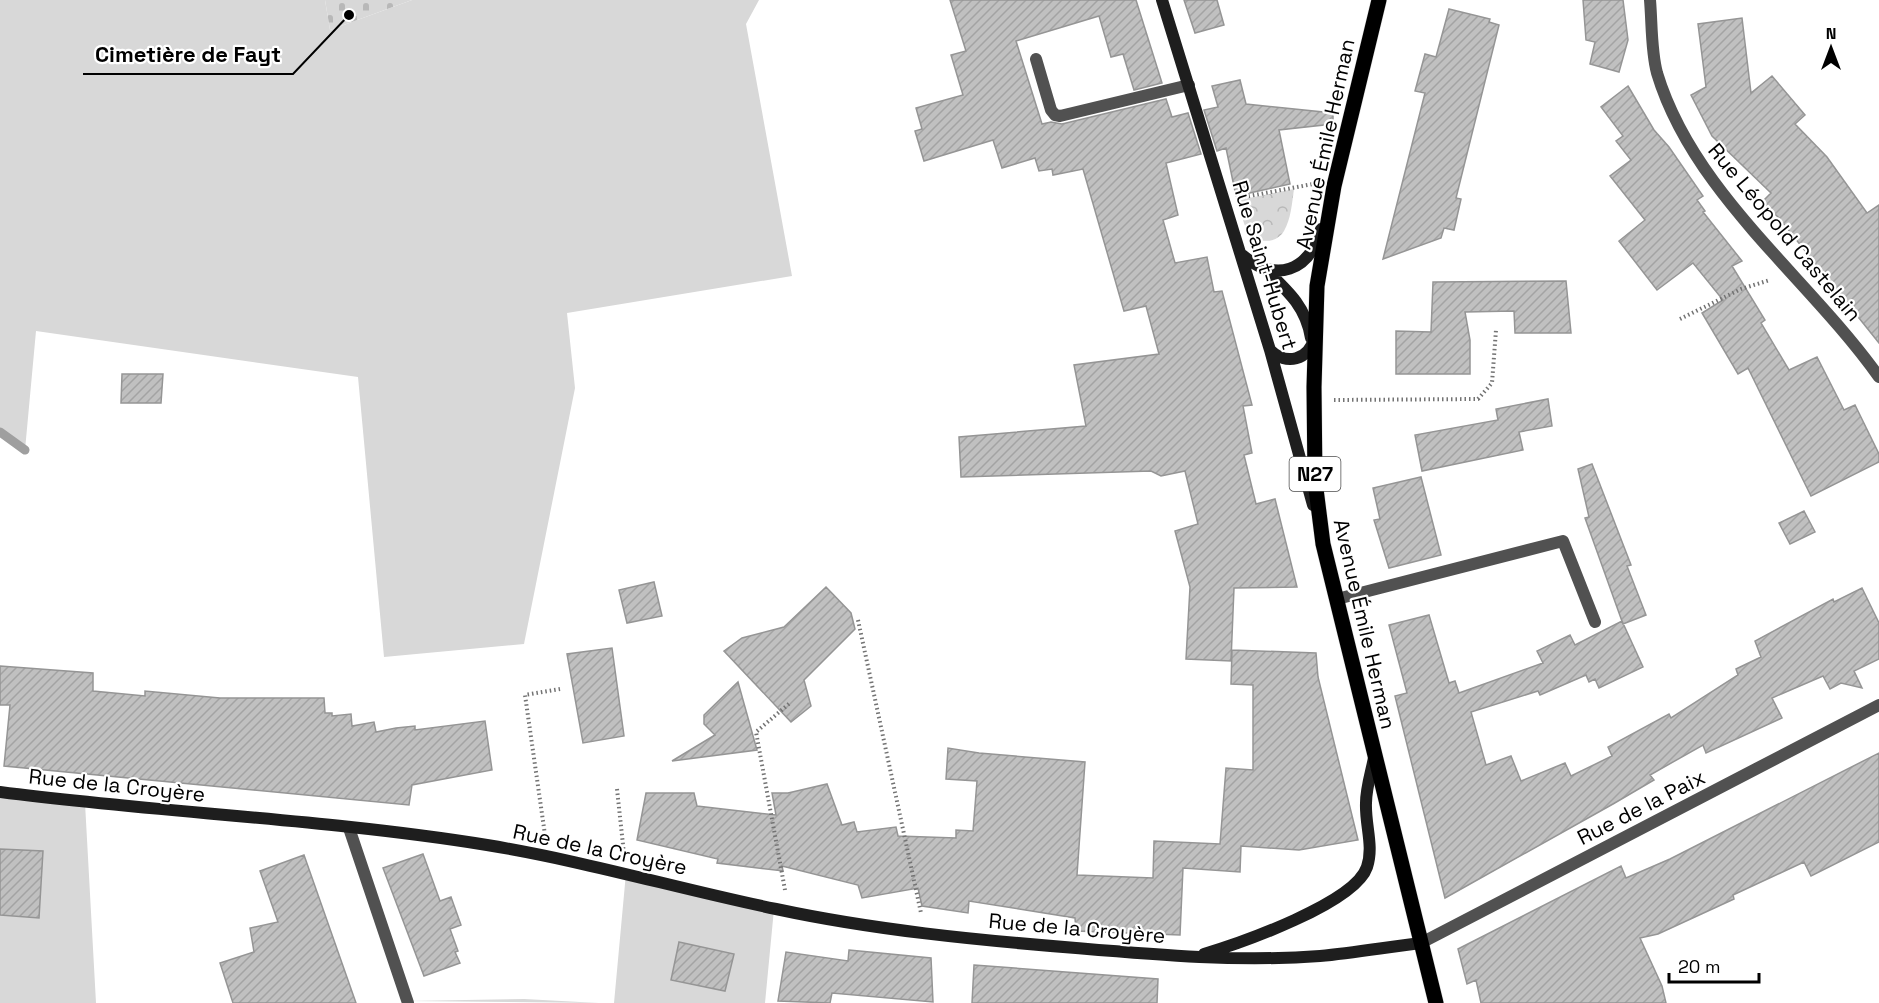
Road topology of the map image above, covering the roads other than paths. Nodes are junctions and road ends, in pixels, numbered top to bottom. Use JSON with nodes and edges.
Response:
{"nodes":[{"id":1,"x":1162,"y":0,"type":"edge"},
{"id":2,"x":1379,"y":0,"type":"edge"},
{"id":3,"x":1650,"y":0,"type":"edge"},
{"id":4,"x":1036,"y":59,"type":"dead end"},
{"id":5,"x":1189,"y":85,"type":"junction"},
{"id":6,"x":1334,"y":186,"type":"junction"},
{"id":7,"x":1241,"y":255,"type":"junction"},
{"id":8,"x":1266,"y":270,"type":"junction"},
{"id":9,"x":1316,"y":330,"type":"junction"},
{"id":10,"x":1312,"y":346,"type":"junction"},
{"id":11,"x":1270,"y":350,"type":"junction"},
{"id":12,"x":1877,"y":368,"type":"edge"},
{"id":13,"x":1314,"y":393,"type":"junction"},
{"id":14,"x":1323,"y":544,"type":"junction"},
{"id":15,"x":1337,"y":598,"type":"junction"},
{"id":16,"x":1595,"y":622,"type":"dead end"},
{"id":17,"x":1879,"y":705,"type":"edge"},
{"id":18,"x":1374,"y":758,"type":"junction"},
{"id":19,"x":0,"y":792,"type":"edge"},
{"id":20,"x":349,"y":828,"type":"junction"},
{"id":21,"x":1420,"y":943,"type":"junction"},
{"id":22,"x":1190,"y":958,"type":"junction"},
{"id":23,"x":408,"y":1003,"type":"edge"},
{"id":24,"x":1436,"y":1003,"type":"edge"}],
"edges":[{"from":1,"to":5,"type":"street","name":"Rue Saint-Hubert"},
{"from":2,"to":6,"type":"main road","name":"Avenue Émile Herman","number":"N27"},
{"from":3,"to":12,"type":"street","name":"Rue Léopold Castelain"},
{"from":4,"to":5,"type":"street"},
{"from":5,"to":7,"type":"street","name":"Rue Saint-Hubert"},
{"from":6,"to":8,"type":"street"},
{"from":6,"to":9,"type":"main road","name":"Avenue Émile Herman","number":"N27"},
{"from":7,"to":8,"type":"street"},
{"from":7,"to":11,"type":"street","name":"Rue Saint-Hubert"},
{"from":8,"to":10,"type":"street"},
{"from":9,"to":10,"type":"street"},
{"from":9,"to":13,"type":"main road","name":"Avenue Émile Herman","number":"N27"},
{"from":10,"to":11,"type":"street"},
{"from":10,"to":13,"type":"street"},
{"from":11,"to":14,"type":"street","name":"Rue Saint-Hubert"},
{"from":13,"to":14,"type":"main road","name":"Avenue Émile Herman","number":"N27"},
{"from":14,"to":15,"type":"main road","name":"Avenue Émile Herman","number":"N27"},
{"from":15,"to":16,"type":"street"},
{"from":15,"to":18,"type":"main road","name":"Avenue Émile Herman","number":"N27"},
{"from":17,"to":21,"type":"street","name":"Rue de la Paix"},
{"from":18,"to":21,"type":"main road","name":"Avenue Émile Herman","number":"N27"},
{"from":18,"to":22,"type":"street","name":"Rue de la Croyère"},
{"from":19,"to":20,"type":"street","name":"Rue de la Croyère"},
{"from":20,"to":22,"type":"street","name":"Rue de la Croyère"},
{"from":20,"to":23,"type":"street"},
{"from":21,"to":22,"type":"street","name":"Rue de la Croyère"},
{"from":21,"to":24,"type":"main road","name":"Avenue Émile Herman","number":"N27"}]}
